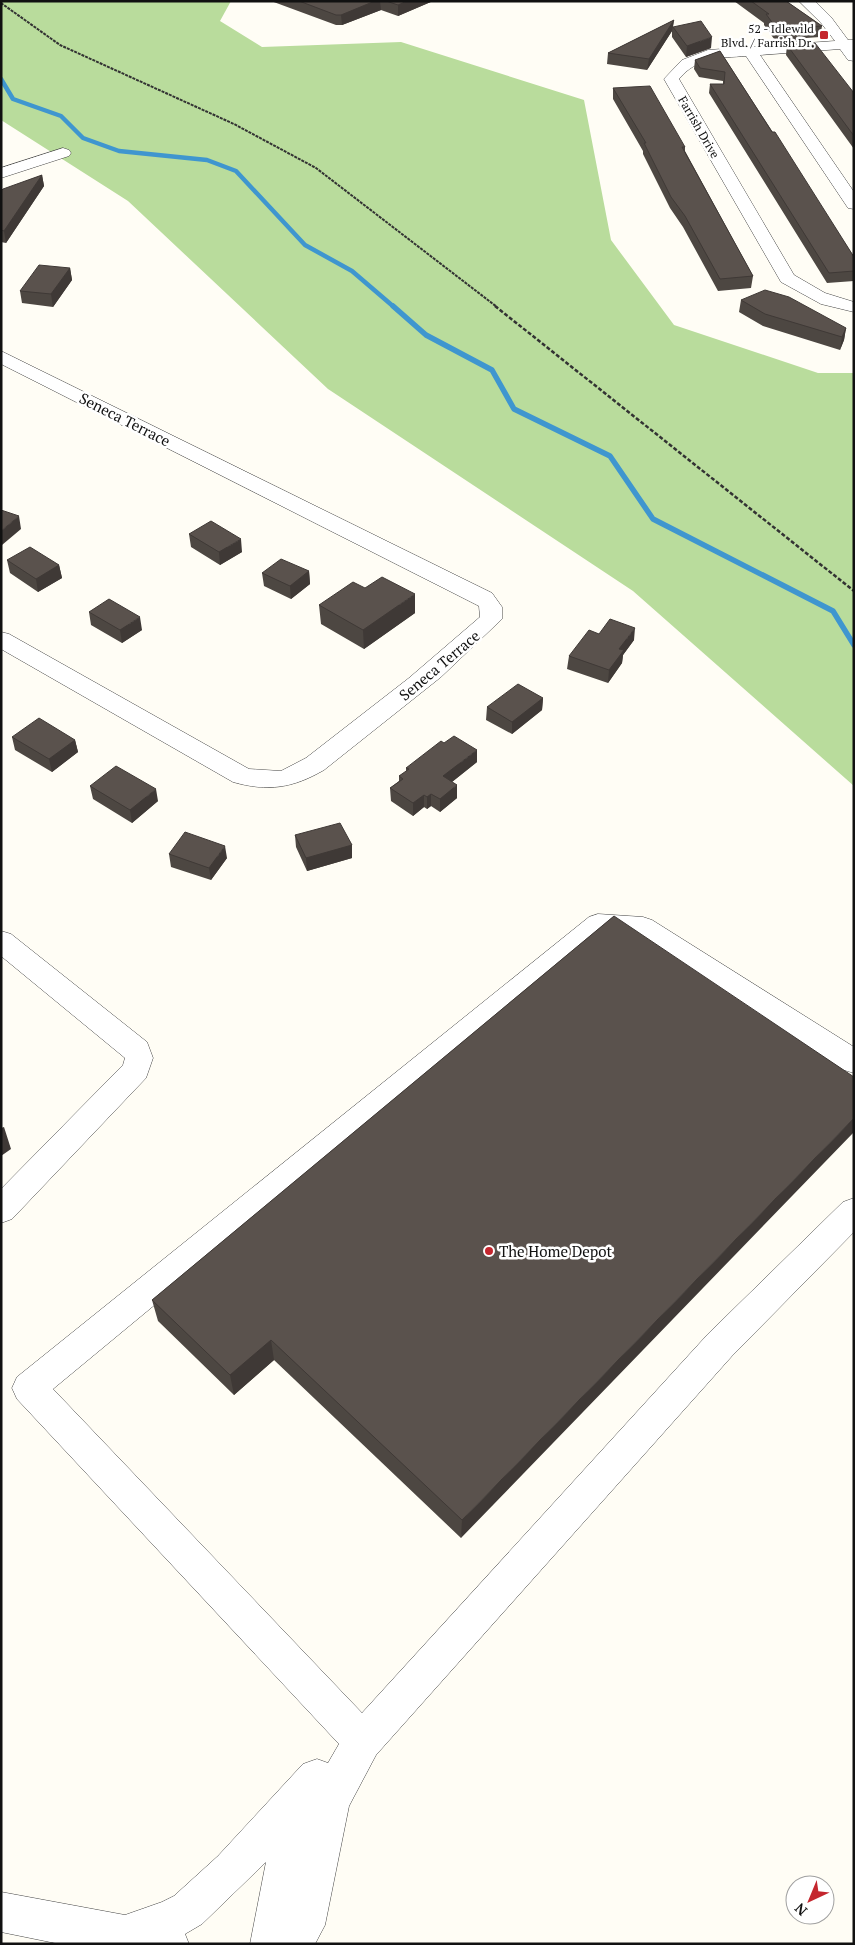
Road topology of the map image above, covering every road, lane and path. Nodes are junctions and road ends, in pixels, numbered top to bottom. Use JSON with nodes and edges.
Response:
{"nodes":[{"id":1,"x":806,"y":1,"type":"edge"},
{"id":2,"x":1,"y":3,"type":"edge"},
{"id":3,"x":851,"y":49,"type":"edge"},
{"id":4,"x":750,"y":51,"type":"junction"},
{"id":5,"x":63,"y":153,"type":"dead end"},
{"id":6,"x":1,"y":172,"type":"edge"},
{"id":7,"x":854,"y":204,"type":"edge"},
{"id":8,"x":854,"y":307,"type":"edge"},
{"id":9,"x":1,"y":358,"type":"edge"},
{"id":10,"x":854,"y":591,"type":"edge"},
{"id":11,"x":1,"y":638,"type":"edge"},
{"id":12,"x":1,"y":941,"type":"edge"},
{"id":13,"x":854,"y":1062,"type":"edge"},
{"id":14,"x":1,"y":1210,"type":"edge"},
{"id":15,"x":854,"y":1211,"type":"edge"},
{"id":16,"x":362,"y":1741,"type":"junction"},
{"id":17,"x":317,"y":1778,"type":"junction"},
{"id":18,"x":1,"y":1912,"type":"edge"},
{"id":19,"x":124,"y":1936,"type":"junction"},
{"id":20,"x":168,"y":1944,"type":"edge"},
{"id":21,"x":272,"y":1944,"type":"edge"},
{"id":22,"x":286,"y":1944,"type":"edge"}],
"edges":[{"from":1,"to":3,"type":"street"},
{"from":2,"to":10,"type":"path"},
{"from":3,"to":4,"type":"street","name":"Farrish Drive"},
{"from":4,"to":7,"type":"street"},
{"from":4,"to":8,"type":"street","name":"Farrish Drive"},
{"from":5,"to":6,"type":"street"},
{"from":9,"to":11,"type":"street","name":"Seneca Terrace"},
{"from":12,"to":14,"type":"street"},
{"from":13,"to":16,"type":"street"},
{"from":15,"to":16,"type":"street"},
{"from":16,"to":17,"type":"street"},
{"from":16,"to":22,"type":"street"},
{"from":17,"to":19,"type":"street"},
{"from":17,"to":21,"type":"street"},
{"from":18,"to":19,"type":"street"},
{"from":19,"to":20,"type":"street"}]}
